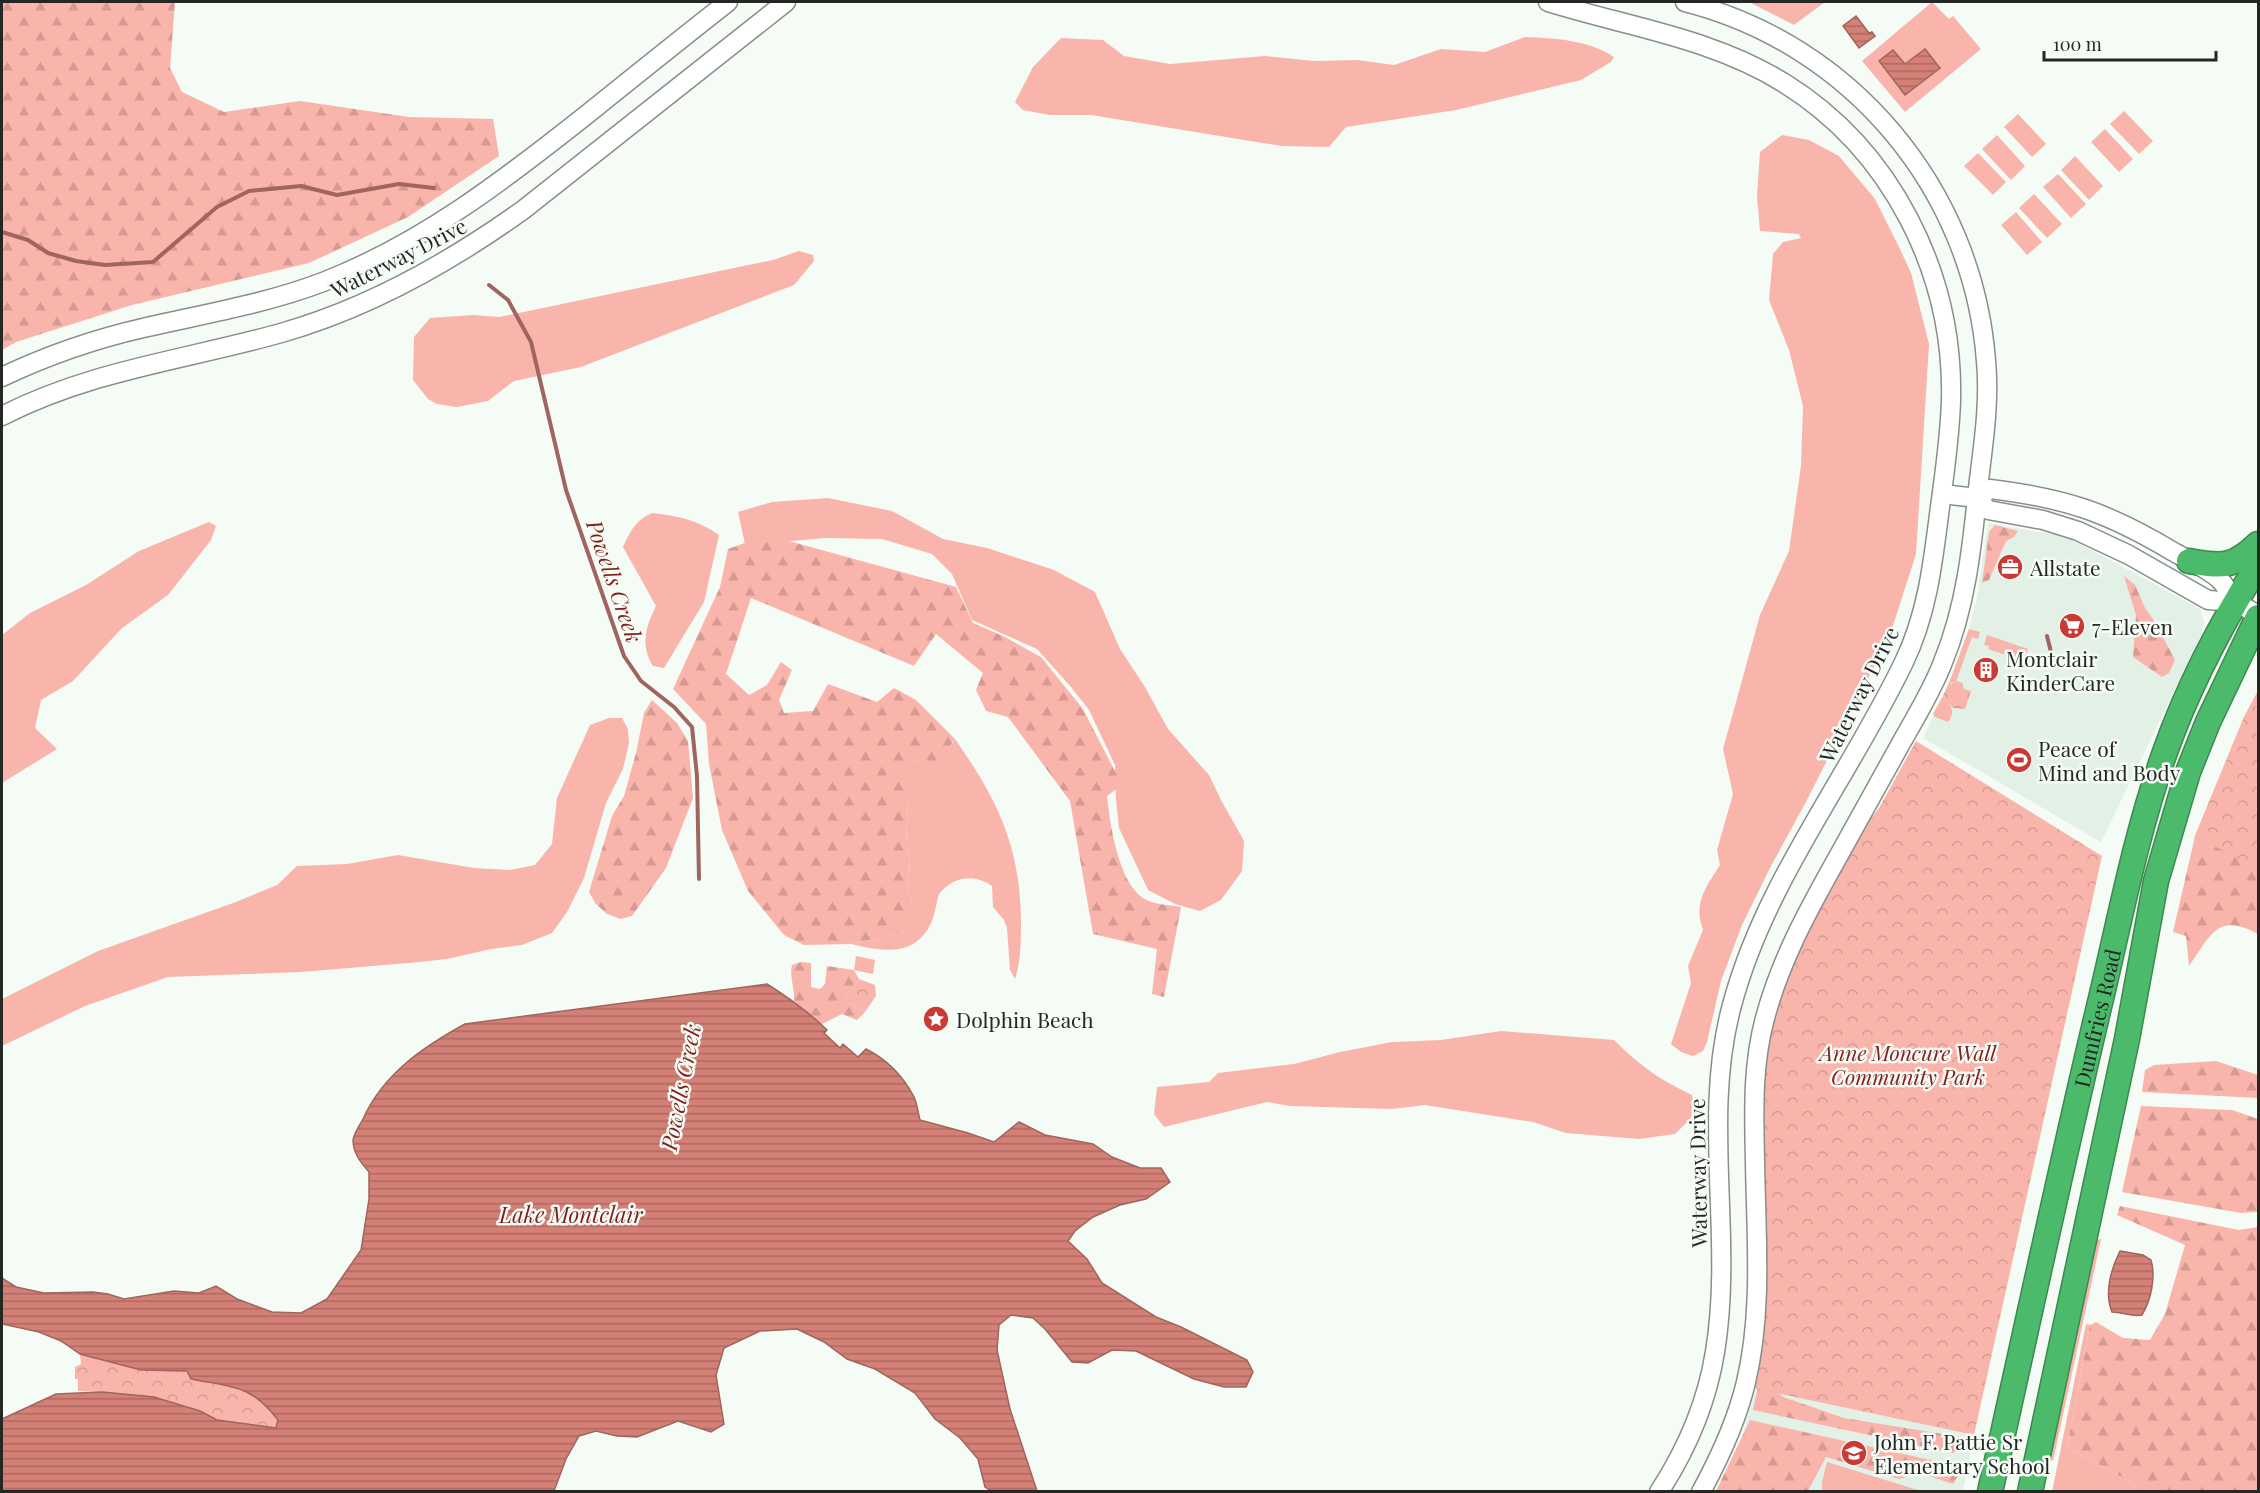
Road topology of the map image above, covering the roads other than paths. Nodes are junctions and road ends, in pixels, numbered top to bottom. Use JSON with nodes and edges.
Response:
{"nodes":[{"id":1,"x":728,"y":2,"type":"edge"},
{"id":2,"x":786,"y":2,"type":"edge"},
{"id":3,"x":1548,"y":2,"type":"edge"},
{"id":4,"x":1685,"y":2,"type":"edge"},
{"id":5,"x":2,"y":377,"type":"edge"},
{"id":6,"x":2,"y":416,"type":"edge"},
{"id":7,"x":1942,"y":494,"type":"junction"},
{"id":8,"x":1977,"y":498,"type":"junction"},
{"id":9,"x":2259,"y":544,"type":"edge"},
{"id":10,"x":2189,"y":561,"type":"junction"},
{"id":11,"x":2259,"y":565,"type":"edge"},
{"id":12,"x":2236,"y":602,"type":"junction"},
{"id":13,"x":2259,"y":616,"type":"edge"},
{"id":14,"x":1659,"y":1491,"type":"edge"},
{"id":15,"x":1701,"y":1491,"type":"edge"},
{"id":16,"x":1990,"y":1491,"type":"edge"},
{"id":17,"x":2030,"y":1491,"type":"edge"}],
"edges":[{"from":1,"to":5,"type":"main road","name":"Waterway Drive"},
{"from":2,"to":6,"type":"main road","name":"Waterway Drive"},
{"from":3,"to":7,"type":"main road","name":"Waterway Drive"},
{"from":4,"to":8,"type":"main road"},
{"from":7,"to":8,"type":"main road"},
{"from":7,"to":14,"type":"main road","name":"Waterway Drive"},
{"from":8,"to":10,"type":"main road"},
{"from":8,"to":12,"type":"main road"},
{"from":8,"to":15,"type":"main road"},
{"from":9,"to":10,"type":"highway"},
{"from":10,"to":12,"type":"main road"},
{"from":11,"to":12,"type":"highway","name":"Dumfries Road"},
{"from":12,"to":13,"type":"main road"},
{"from":12,"to":16,"type":"highway","name":"Dumfries Road"},
{"from":13,"to":17,"type":"highway","name":"Dumfries Road"}]}
